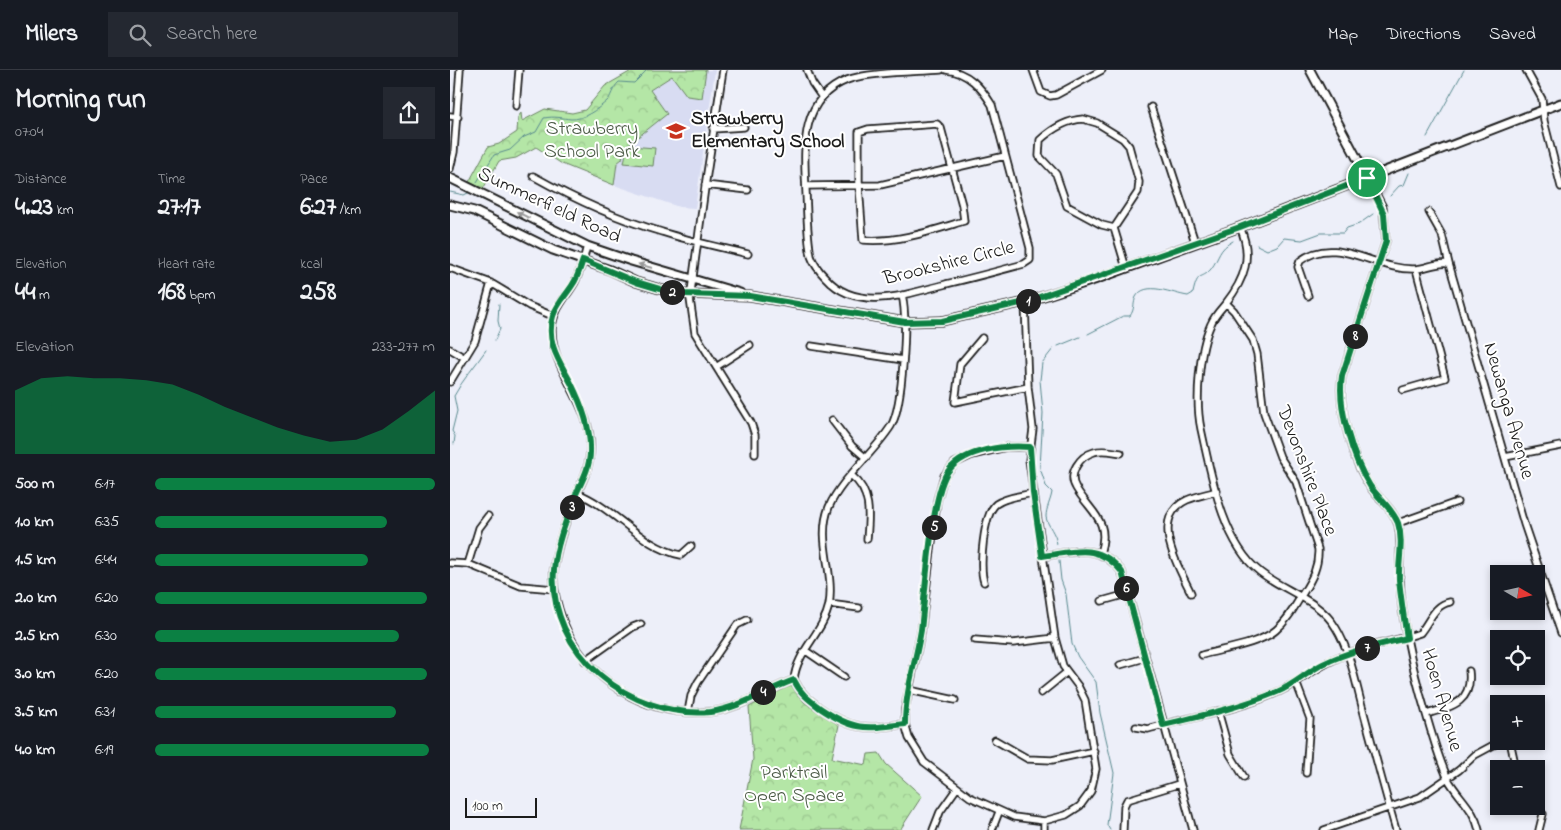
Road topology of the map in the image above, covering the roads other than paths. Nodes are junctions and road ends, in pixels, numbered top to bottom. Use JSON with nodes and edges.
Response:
{"nodes":[{"id":1,"x":460,"y":70,"type":"edge"},
{"id":2,"x":519,"y":70,"type":"edge"},
{"id":3,"x":724,"y":70,"type":"edge"},
{"id":4,"x":807,"y":70,"type":"edge"},
{"id":5,"x":941,"y":70,"type":"edge"},
{"id":6,"x":946,"y":70,"type":"edge"},
{"id":7,"x":1033,"y":70,"type":"edge"},
{"id":8,"x":1310,"y":70,"type":"edge"},
{"id":9,"x":1526,"y":70,"type":"edge"},
{"id":10,"x":1098,"y":71,"type":"edge"},
{"id":11,"x":966,"y":72,"type":"edge"},
{"id":12,"x":821,"y":96,"type":"junction"},
{"id":13,"x":1561,"y":103,"type":"edge"},
{"id":14,"x":516,"y":106,"type":"dead end"},
{"id":15,"x":1151,"y":107,"type":"dead end"},
{"id":16,"x":1542,"y":110,"type":"junction"},
{"id":17,"x":450,"y":116,"type":"edge"},
{"id":18,"x":458,"y":117,"type":"junction"},
{"id":19,"x":744,"y":128,"type":"dead end"},
{"id":20,"x":713,"y":129,"type":"junction"},
{"id":21,"x":1005,"y":156,"type":"junction"},
{"id":22,"x":450,"y":169,"type":"edge"},
{"id":23,"x":952,"y":169,"type":"junction"},
{"id":24,"x":533,"y":176,"type":"dead end"},
{"id":25,"x":450,"y":178,"type":"edge"},
{"id":26,"x":1367,"y":178,"type":"junction"},
{"id":27,"x":705,"y":185,"type":"junction"},
{"id":28,"x":806,"y":186,"type":"junction"},
{"id":29,"x":859,"y":186,"type":"junction"},
{"id":30,"x":1561,"y":187,"type":"edge"},
{"id":31,"x":748,"y":190,"type":"dead end"},
{"id":32,"x":450,"y":205,"type":"edge"},
{"id":33,"x":1428,"y":212,"type":"dead end"},
{"id":34,"x":1240,"y":227,"type":"junction"},
{"id":35,"x":1114,"y":228,"type":"junction"},
{"id":36,"x":698,"y":241,"type":"junction"},
{"id":37,"x":1195,"y":242,"type":"junction"},
{"id":38,"x":587,"y":246,"type":"junction"},
{"id":39,"x":748,"y":254,"type":"dead end"},
{"id":40,"x":583,"y":260,"type":"junction"},
{"id":41,"x":1380,"y":263,"type":"junction"},
{"id":42,"x":1449,"y":264,"type":"junction"},
{"id":43,"x":450,"y":268,"type":"edge"},
{"id":44,"x":1126,"y":268,"type":"junction"},
{"id":45,"x":1416,"y":269,"type":"junction"},
{"id":46,"x":692,"y":279,"type":"junction"},
{"id":47,"x":491,"y":283,"type":"junction"},
{"id":48,"x":690,"y":294,"type":"junction"},
{"id":49,"x":902,"y":295,"type":"junction"},
{"id":50,"x":750,"y":296,"type":"junction"},
{"id":51,"x":1308,"y":296,"type":"dead end"},
{"id":52,"x":1025,"y":302,"type":"junction"},
{"id":53,"x":1226,"y":303,"type":"junction"},
{"id":54,"x":553,"y":316,"type":"junction"},
{"id":55,"x":905,"y":322,"type":"junction"},
{"id":56,"x":982,"y":338,"type":"dead end"},
{"id":57,"x":750,"y":345,"type":"dead end"},
{"id":58,"x":811,"y":346,"type":"dead end"},
{"id":59,"x":450,"y":349,"type":"edge"},
{"id":60,"x":465,"y":358,"type":"junction"},
{"id":61,"x":903,"y":360,"type":"junction"},
{"id":62,"x":716,"y":367,"type":"junction"},
{"id":63,"x":450,"y":382,"type":"edge"},
{"id":64,"x":1028,"y":388,"type":"junction"},
{"id":65,"x":1403,"y":390,"type":"dead end"},
{"id":66,"x":832,"y":420,"type":"dead end"},
{"id":67,"x":1561,"y":446,"type":"edge"},
{"id":68,"x":1030,"y":447,"type":"junction"},
{"id":69,"x":1121,"y":453,"type":"dead end"},
{"id":70,"x":754,"y":454,"type":"dead end"},
{"id":71,"x":1505,"y":457,"type":"junction"},
{"id":72,"x":866,"y":458,"type":"junction"},
{"id":73,"x":852,"y":476,"type":"junction"},
{"id":74,"x":1217,"y":491,"type":"junction"},
{"id":75,"x":577,"y":493,"type":"junction"},
{"id":76,"x":1033,"y":493,"type":"junction"},
{"id":77,"x":1457,"y":502,"type":"dead end"},
{"id":78,"x":488,"y":516,"type":"dead end"},
{"id":79,"x":1398,"y":523,"type":"junction"},
{"id":80,"x":867,"y":540,"type":"dead end"},
{"id":81,"x":691,"y":546,"type":"dead end"},
{"id":82,"x":1100,"y":553,"type":"junction"},
{"id":83,"x":1042,"y":556,"type":"junction"},
{"id":84,"x":450,"y":562,"type":"edge"},
{"id":85,"x":468,"y":564,"type":"junction"},
{"id":86,"x":984,"y":582,"type":"dead end"},
{"id":87,"x":554,"y":589,"type":"junction"},
{"id":88,"x":1191,"y":593,"type":"dead end"},
{"id":89,"x":1127,"y":594,"type":"junction"},
{"id":90,"x":1300,"y":597,"type":"junction"},
{"id":91,"x":1102,"y":601,"type":"dead end"},
{"id":92,"x":1450,"y":602,"type":"dead end"},
{"id":93,"x":829,"y":604,"type":"junction"},
{"id":94,"x":859,"y":608,"type":"dead end"},
{"id":95,"x":747,"y":620,"type":"dead end"},
{"id":96,"x":641,"y":624,"type":"dead end"},
{"id":97,"x":1561,"y":633,"type":"edge"},
{"id":98,"x":1055,"y":638,"type":"junction"},
{"id":99,"x":1407,"y":638,"type":"junction"},
{"id":100,"x":975,"y":640,"type":"dead end"},
{"id":101,"x":806,"y":651,"type":"junction"},
{"id":102,"x":1347,"y":654,"type":"junction"},
{"id":103,"x":1202,"y":655,"type":"dead end"},
{"id":104,"x":1145,"y":658,"type":"junction"},
{"id":105,"x":585,"y":661,"type":"junction"},
{"id":106,"x":1120,"y":665,"type":"dead end"},
{"id":107,"x":1469,"y":671,"type":"dead end"},
{"id":108,"x":1067,"y":672,"type":"junction"},
{"id":109,"x":844,"y":677,"type":"dead end"},
{"id":110,"x":794,"y":680,"type":"junction"},
{"id":111,"x":1296,"y":682,"type":"junction"},
{"id":112,"x":909,"y":690,"type":"junction"},
{"id":113,"x":1041,"y":693,"type":"dead end"},
{"id":114,"x":955,"y":700,"type":"dead end"},
{"id":115,"x":1218,"y":711,"type":"junction"},
{"id":116,"x":688,"y":712,"type":"junction"},
{"id":117,"x":1426,"y":714,"type":"junction"},
{"id":118,"x":905,"y":724,"type":"junction"},
{"id":119,"x":1163,"y":725,"type":"junction"},
{"id":120,"x":1136,"y":727,"type":"dead end"},
{"id":121,"x":995,"y":740,"type":"dead end"},
{"id":122,"x":1490,"y":747,"type":"edge"},
{"id":123,"x":1094,"y":751,"type":"junction"},
{"id":124,"x":1306,"y":773,"type":"dead end"},
{"id":125,"x":1244,"y":777,"type":"dead end"},
{"id":126,"x":1447,"y":777,"type":"junction"},
{"id":127,"x":1179,"y":784,"type":"junction"},
{"id":128,"x":957,"y":788,"type":"junction"},
{"id":129,"x":1390,"y":808,"type":"junction"},
{"id":130,"x":999,"y":812,"type":"junction"},
{"id":131,"x":1543,"y":815,"type":"edge"},
{"id":132,"x":1044,"y":821,"type":"junction"},
{"id":133,"x":933,"y":830,"type":"edge"},
{"id":134,"x":992,"y":830,"type":"edge"},
{"id":135,"x":1044,"y":830,"type":"edge"},
{"id":136,"x":1123,"y":830,"type":"edge"},
{"id":137,"x":1193,"y":830,"type":"edge"},
{"id":138,"x":1324,"y":830,"type":"edge"},
{"id":139,"x":1396,"y":830,"type":"edge"},
{"id":140,"x":1479,"y":830,"type":"edge"},
{"id":141,"x":1539,"y":830,"type":"edge"}],
"edges":[{"from":1,"to":18,"type":"street"},
{"from":2,"to":14,"type":"street"},
{"from":3,"to":20,"type":"street"},
{"from":4,"to":12,"type":"street"},
{"from":5,"to":12,"type":"street"},
{"from":6,"to":11,"type":"street","name":"Brookshire Circle"},
{"from":7,"to":10,"type":"street"},
{"from":8,"to":26,"type":"street","name":"Hoen Avenue"},
{"from":9,"to":16,"type":"street"},
{"from":11,"to":21,"type":"street","name":"Brookshire Circle"},
{"from":12,"to":28,"type":"street","name":"Brookshire Circle"},
{"from":13,"to":16,"type":"street","name":"Summerfield Road"},
{"from":15,"to":37,"type":"street"},
{"from":16,"to":26,"type":"street","name":"Summerfield Road"},
{"from":16,"to":30,"type":"street"},
{"from":17,"to":18,"type":"street"},
{"from":18,"to":22,"type":"street"},
{"from":19,"to":20,"type":"street"},
{"from":20,"to":27,"type":"street"},
{"from":21,"to":23,"type":"street"},
{"from":21,"to":49,"type":"street","name":"Brookshire Circle"},
{"from":23,"to":29,"type":"street"},
{"from":23,"to":29,"type":"street"},
{"from":23,"to":29,"type":"street"},
{"from":24,"to":36,"type":"street"},
{"from":38,"to":25,"type":"street","name":"Summerfield Road","one_way":true},
{"from":26,"to":34,"type":"street","name":"Summerfield Road"},
{"from":26,"to":41,"type":"street","name":"Hoen Avenue"},
{"from":27,"to":31,"type":"street"},
{"from":27,"to":36,"type":"street"},
{"from":28,"to":29,"type":"street"},
{"from":28,"to":49,"type":"street","name":"Brookshire Circle"},
{"from":32,"to":40,"type":"street","name":"Summerfield Road"},
{"from":33,"to":42,"type":"street","name":"Newanga Avenue"},
{"from":34,"to":37,"type":"street","name":"Summerfield Road"},
{"from":34,"to":53,"type":"street"},
{"from":35,"to":35,"type":"street"},
{"from":35,"to":44,"type":"street"},
{"from":36,"to":39,"type":"street"},
{"from":36,"to":46,"type":"street"},
{"from":37,"to":44,"type":"street","name":"Summerfield Road"},
{"from":38,"to":40,"type":"street"},
{"from":46,"to":38,"type":"street","name":"Summerfield Road","one_way":true},
{"from":40,"to":48,"type":"street","name":"Summerfield Road"},
{"from":40,"to":54,"type":"street"},
{"from":41,"to":45,"type":"street"},
{"from":41,"to":51,"type":"street"},
{"from":41,"to":79,"type":"street","name":"Hoen Avenue"},
{"from":42,"to":45,"type":"street"},
{"from":42,"to":71,"type":"street","name":"Newanga Avenue"},
{"from":43,"to":47,"type":"street"},
{"from":44,"to":52,"type":"street","name":"Summerfield Road"},
{"from":45,"to":65,"type":"street"},
{"from":46,"to":48,"type":"street"},
{"from":46,"to":50,"type":"street","name":"Summerfield Road"},
{"from":47,"to":54,"type":"street"},
{"from":47,"to":60,"type":"street"},
{"from":48,"to":50,"type":"street","name":"Summerfield Road"},
{"from":48,"to":62,"type":"street"},
{"from":49,"to":55,"type":"street"},
{"from":50,"to":55,"type":"street","name":"Summerfield Road"},
{"from":52,"to":55,"type":"street","name":"Summerfield Road"},
{"from":52,"to":64,"type":"street"},
{"from":53,"to":74,"type":"street"},
{"from":53,"to":90,"type":"street","name":"Devonshire Place"},
{"from":54,"to":75,"type":"street"},
{"from":55,"to":61,"type":"street"},
{"from":56,"to":64,"type":"street"},
{"from":57,"to":62,"type":"street"},
{"from":58,"to":61,"type":"street"},
{"from":59,"to":60,"type":"street"},
{"from":60,"to":63,"type":"street"},
{"from":61,"to":72,"type":"street"},
{"from":62,"to":70,"type":"street"},
{"from":64,"to":68,"type":"street"},
{"from":66,"to":72,"type":"street"},
{"from":67,"to":71,"type":"street"},
{"from":68,"to":76,"type":"street"},
{"from":68,"to":112,"type":"street"},
{"from":69,"to":82,"type":"street"},
{"from":71,"to":97,"type":"street","name":"Newanga Avenue"},
{"from":72,"to":73,"type":"street"},
{"from":73,"to":80,"type":"street"},
{"from":73,"to":93,"type":"street"},
{"from":74,"to":88,"type":"street"},
{"from":74,"to":90,"type":"street"},
{"from":75,"to":81,"type":"street"},
{"from":75,"to":87,"type":"street"},
{"from":76,"to":83,"type":"street"},
{"from":76,"to":86,"type":"street"},
{"from":77,"to":79,"type":"street"},
{"from":78,"to":85,"type":"street"},
{"from":79,"to":99,"type":"street","name":"Hoen Avenue"},
{"from":82,"to":83,"type":"street"},
{"from":82,"to":89,"type":"street"},
{"from":83,"to":98,"type":"street"},
{"from":84,"to":85,"type":"street"},
{"from":85,"to":87,"type":"street"},
{"from":87,"to":105,"type":"street"},
{"from":89,"to":91,"type":"street"},
{"from":89,"to":104,"type":"street"},
{"from":90,"to":102,"type":"street"},
{"from":90,"to":103,"type":"street","name":"Devonshire Place"},
{"from":92,"to":99,"type":"street"},
{"from":93,"to":94,"type":"street"},
{"from":93,"to":101,"type":"street"},
{"from":95,"to":116,"type":"street"},
{"from":96,"to":105,"type":"street"},
{"from":98,"to":100,"type":"street"},
{"from":98,"to":108,"type":"street"},
{"from":99,"to":102,"type":"street"},
{"from":99,"to":117,"type":"street","name":"Hoen Avenue"},
{"from":101,"to":109,"type":"street"},
{"from":101,"to":110,"type":"street"},
{"from":102,"to":111,"type":"street"},
{"from":102,"to":129,"type":"street"},
{"from":104,"to":106,"type":"street"},
{"from":104,"to":119,"type":"street"},
{"from":105,"to":116,"type":"street"},
{"from":107,"to":117,"type":"street"},
{"from":108,"to":113,"type":"street"},
{"from":108,"to":123,"type":"street"},
{"from":110,"to":116,"type":"street"},
{"from":110,"to":118,"type":"street"},
{"from":111,"to":115,"type":"street"},
{"from":111,"to":124,"type":"street"},
{"from":112,"to":114,"type":"street"},
{"from":112,"to":118,"type":"street"},
{"from":115,"to":119,"type":"street"},
{"from":115,"to":125,"type":"street"},
{"from":117,"to":126,"type":"street","name":"Hoen Avenue"},
{"from":118,"to":128,"type":"street"},
{"from":119,"to":120,"type":"street"},
{"from":119,"to":127,"type":"street"},
{"from":121,"to":123,"type":"street"},
{"from":122,"to":126,"type":"street"},
{"from":123,"to":132,"type":"street"},
{"from":126,"to":129,"type":"street"},
{"from":126,"to":140,"type":"street","name":"Hoen Avenue"},
{"from":127,"to":136,"type":"street"},
{"from":127,"to":137,"type":"street"},
{"from":128,"to":130,"type":"street"},
{"from":128,"to":133,"type":"street"},
{"from":129,"to":138,"type":"street"},
{"from":129,"to":139,"type":"street"},
{"from":130,"to":132,"type":"street"},
{"from":130,"to":134,"type":"street"},
{"from":131,"to":141,"type":"street"},
{"from":132,"to":135,"type":"street"}]}
